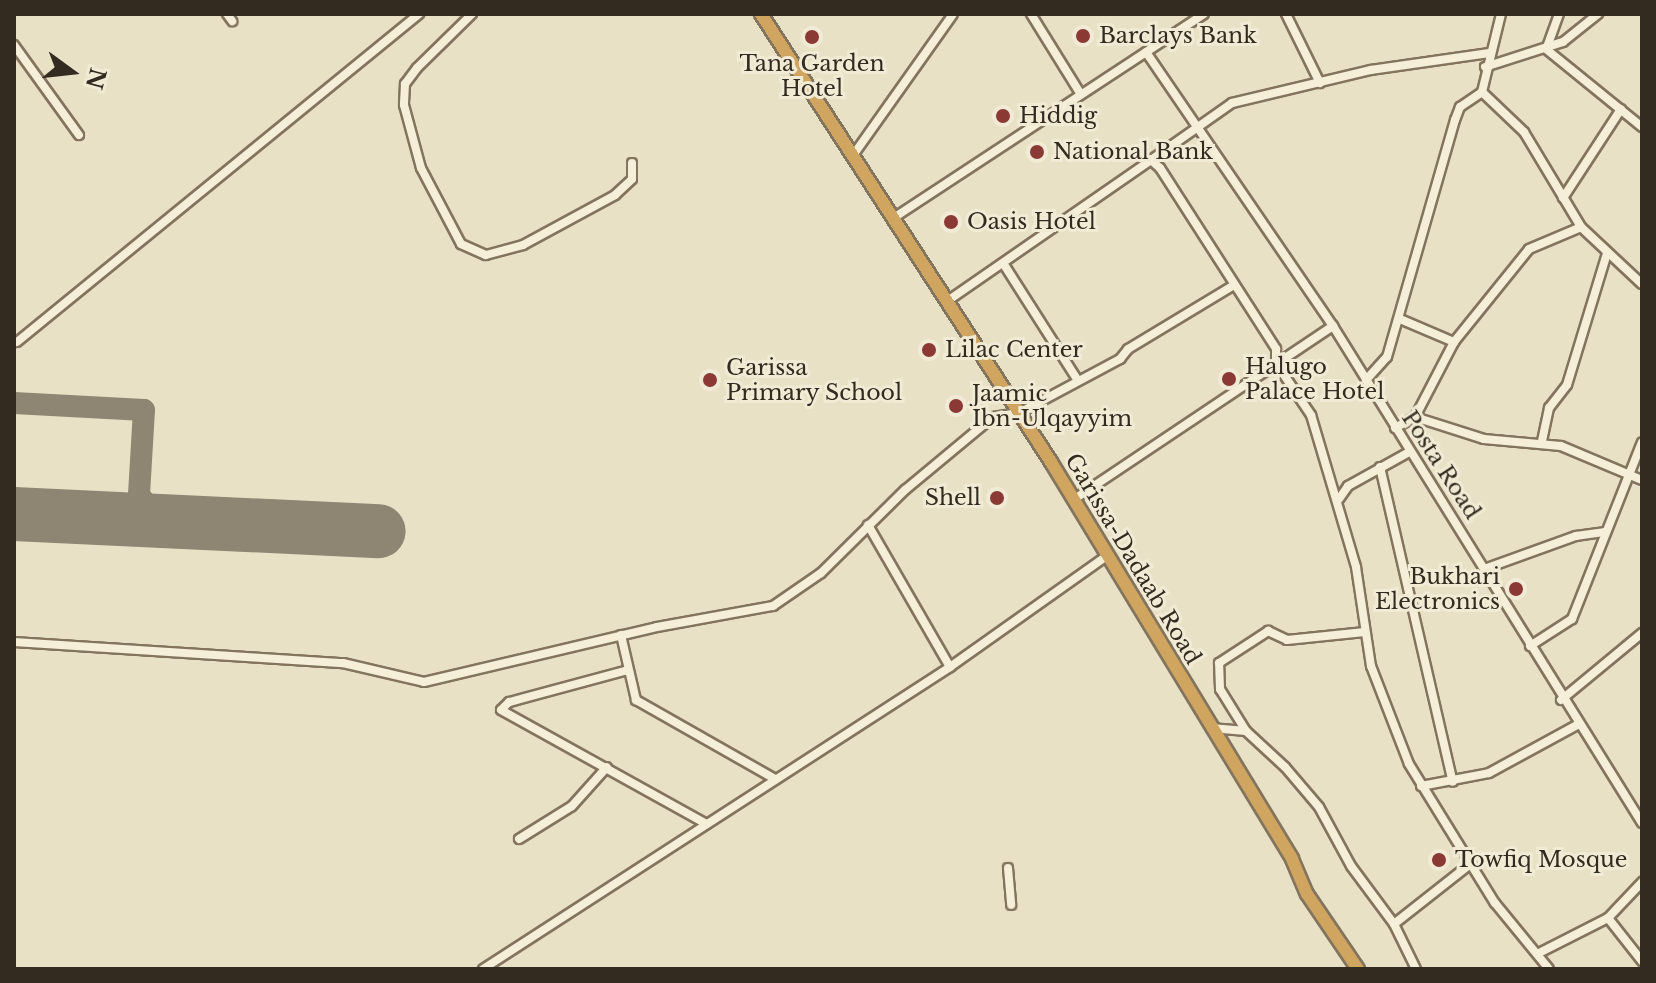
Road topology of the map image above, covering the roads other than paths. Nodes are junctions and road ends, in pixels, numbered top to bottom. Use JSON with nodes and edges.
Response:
{"nodes":[{"id":1,"x":419,"y":14,"type":"edge"},
{"id":2,"x":472,"y":14,"type":"edge"},
{"id":3,"x":761,"y":14,"type":"edge"},
{"id":4,"x":953,"y":14,"type":"edge"},
{"id":5,"x":1031,"y":14,"type":"edge"},
{"id":6,"x":1204,"y":14,"type":"edge"},
{"id":7,"x":1286,"y":14,"type":"edge"},
{"id":8,"x":1501,"y":14,"type":"edge"},
{"id":9,"x":1559,"y":14,"type":"edge"},
{"id":10,"x":1598,"y":14,"type":"edge"},
{"id":11,"x":14,"y":45,"type":"edge"},
{"id":12,"x":1546,"y":49,"type":"junction"},
{"id":13,"x":1146,"y":52,"type":"junction"},
{"id":14,"x":1489,"y":53,"type":"junction"},
{"id":15,"x":1485,"y":67,"type":"junction"},
{"id":16,"x":1320,"y":83,"type":"junction"},
{"id":17,"x":1482,"y":92,"type":"junction"},
{"id":18,"x":1080,"y":93,"type":"junction"},
{"id":19,"x":1621,"y":109,"type":"junction"},
{"id":20,"x":1199,"y":125,"type":"junction"},
{"id":21,"x":1642,"y":127,"type":"edge"},
{"id":22,"x":79,"y":135,"type":"dead end"},
{"id":23,"x":854,"y":154,"type":"junction"},
{"id":24,"x":1151,"y":160,"type":"junction"},
{"id":25,"x":632,"y":163,"type":"dead end"},
{"id":26,"x":1563,"y":198,"type":"junction"},
{"id":27,"x":892,"y":219,"type":"junction"},
{"id":28,"x":1581,"y":227,"type":"junction"},
{"id":29,"x":1607,"y":253,"type":"junction"},
{"id":30,"x":1003,"y":263,"type":"junction"},
{"id":31,"x":1642,"y":284,"type":"edge"},
{"id":32,"x":1234,"y":285,"type":"junction"},
{"id":33,"x":946,"y":303,"type":"junction"},
{"id":34,"x":1400,"y":319,"type":"junction"},
{"id":35,"x":1333,"y":326,"type":"junction"},
{"id":36,"x":17,"y":342,"type":"dead end"},
{"id":37,"x":1454,"y":342,"type":"junction"},
{"id":38,"x":1276,"y":363,"type":"junction"},
{"id":39,"x":1077,"y":379,"type":"junction"},
{"id":40,"x":1366,"y":380,"type":"junction"},
{"id":41,"x":1019,"y":413,"type":"junction"},
{"id":42,"x":1415,"y":417,"type":"junction"},
{"id":43,"x":1395,"y":428,"type":"junction"},
{"id":44,"x":1542,"y":441,"type":"junction"},
{"id":45,"x":1642,"y":442,"type":"edge"},
{"id":46,"x":1409,"y":452,"type":"junction"},
{"id":47,"x":1380,"y":467,"type":"junction"},
{"id":48,"x":1628,"y":473,"type":"junction"},
{"id":49,"x":1642,"y":480,"type":"edge"},
{"id":50,"x":1339,"y":499,"type":"junction"},
{"id":51,"x":1073,"y":500,"type":"junction"},
{"id":52,"x":868,"y":525,"type":"junction"},
{"id":53,"x":1604,"y":532,"type":"junction"},
{"id":54,"x":1108,"y":555,"type":"junction"},
{"id":55,"x":1487,"y":568,"type":"junction"},
{"id":56,"x":1365,"y":632,"type":"junction"},
{"id":57,"x":1642,"y":633,"type":"edge"},
{"id":58,"x":621,"y":635,"type":"junction"},
{"id":59,"x":14,"y":642,"type":"edge"},
{"id":60,"x":1530,"y":646,"type":"junction"},
{"id":61,"x":950,"y":667,"type":"junction"},
{"id":62,"x":628,"y":670,"type":"junction"},
{"id":63,"x":1561,"y":700,"type":"junction"},
{"id":64,"x":1577,"y":725,"type":"junction"},
{"id":65,"x":1211,"y":728,"type":"junction"},
{"id":66,"x":1246,"y":731,"type":"junction"},
{"id":67,"x":607,"y":767,"type":"junction"},
{"id":68,"x":775,"y":779,"type":"junction"},
{"id":69,"x":1453,"y":782,"type":"junction"},
{"id":70,"x":1421,"y":786,"type":"junction"},
{"id":71,"x":1642,"y":823,"type":"edge"},
{"id":72,"x":707,"y":824,"type":"junction"},
{"id":73,"x":519,"y":839,"type":"dead end"},
{"id":74,"x":1469,"y":865,"type":"junction"},
{"id":75,"x":1008,"y":868,"type":"dead end"},
{"id":76,"x":1642,"y":882,"type":"edge"},
{"id":77,"x":1011,"y":905,"type":"dead end"},
{"id":78,"x":1608,"y":918,"type":"junction"},
{"id":79,"x":1394,"y":924,"type":"junction"},
{"id":80,"x":1539,"y":953,"type":"junction"},
{"id":81,"x":1642,"y":961,"type":"edge"},
{"id":82,"x":483,"y":969,"type":"edge"},
{"id":83,"x":1358,"y":969,"type":"edge"},
{"id":84,"x":1416,"y":969,"type":"edge"},
{"id":85,"x":1549,"y":969,"type":"edge"}],
"edges":[{"from":1,"to":36,"type":"street"},
{"from":2,"to":25,"type":"street"},
{"from":3,"to":23,"type":"highway","name":"Garissa-Dadaab Road"},
{"from":4,"to":23,"type":"street"},
{"from":5,"to":18,"type":"street"},
{"from":6,"to":13,"type":"street"},
{"from":7,"to":16,"type":"street"},
{"from":8,"to":14,"type":"street"},
{"from":9,"to":12,"type":"street"},
{"from":10,"to":12,"type":"street"},
{"from":11,"to":22,"type":"street"},
{"from":12,"to":15,"type":"street"},
{"from":12,"to":19,"type":"street"},
{"from":13,"to":18,"type":"street"},
{"from":13,"to":20,"type":"street","name":"Posta Road"},
{"from":14,"to":15,"type":"street"},
{"from":14,"to":16,"type":"street"},
{"from":15,"to":17,"type":"street"},
{"from":16,"to":20,"type":"street"},
{"from":17,"to":26,"type":"street"},
{"from":17,"to":34,"type":"street"},
{"from":18,"to":27,"type":"street"},
{"from":19,"to":21,"type":"street"},
{"from":19,"to":26,"type":"street"},
{"from":20,"to":24,"type":"street"},
{"from":20,"to":35,"type":"street","name":"Posta Road"},
{"from":23,"to":27,"type":"highway","name":"Garissa-Dadaab Road"},
{"from":24,"to":30,"type":"street"},
{"from":24,"to":32,"type":"street"},
{"from":26,"to":28,"type":"street"},
{"from":27,"to":33,"type":"highway","name":"Garissa-Dadaab Road"},
{"from":28,"to":29,"type":"street"},
{"from":28,"to":37,"type":"street"},
{"from":29,"to":31,"type":"street"},
{"from":29,"to":44,"type":"street"},
{"from":30,"to":33,"type":"street"},
{"from":30,"to":39,"type":"street"},
{"from":32,"to":38,"type":"street"},
{"from":32,"to":39,"type":"street"},
{"from":33,"to":41,"type":"highway","name":"Garissa-Dadaab Road"},
{"from":34,"to":37,"type":"street"},
{"from":34,"to":40,"type":"street"},
{"from":35,"to":38,"type":"street"},
{"from":35,"to":40,"type":"street","name":"Posta Road"},
{"from":37,"to":42,"type":"street"},
{"from":38,"to":50,"type":"street"},
{"from":38,"to":51,"type":"street"},
{"from":39,"to":41,"type":"street"},
{"from":40,"to":43,"type":"street","name":"Posta Road"},
{"from":41,"to":51,"type":"highway","name":"Garissa-Dadaab Road"},
{"from":41,"to":52,"type":"street"},
{"from":42,"to":43,"type":"street"},
{"from":42,"to":44,"type":"street"},
{"from":43,"to":46,"type":"street","name":"Posta Road"},
{"from":44,"to":48,"type":"street"},
{"from":45,"to":48,"type":"street"},
{"from":46,"to":47,"type":"street"},
{"from":46,"to":55,"type":"street","name":"Posta Road"},
{"from":47,"to":50,"type":"street"},
{"from":47,"to":69,"type":"street"},
{"from":48,"to":49,"type":"street"},
{"from":48,"to":53,"type":"street"},
{"from":50,"to":56,"type":"street"},
{"from":51,"to":54,"type":"highway","name":"Garissa-Dadaab Road"},
{"from":52,"to":58,"type":"street"},
{"from":52,"to":61,"type":"street"},
{"from":53,"to":55,"type":"street"},
{"from":53,"to":60,"type":"street"},
{"from":54,"to":61,"type":"street"},
{"from":54,"to":65,"type":"highway","name":"Garissa-Dadaab Road"},
{"from":55,"to":60,"type":"street","name":"Posta Road"},
{"from":56,"to":66,"type":"street"},
{"from":56,"to":70,"type":"street"},
{"from":57,"to":63,"type":"street"},
{"from":58,"to":59,"type":"street"},
{"from":58,"to":62,"type":"street"},
{"from":60,"to":63,"type":"street","name":"Posta Road"},
{"from":61,"to":68,"type":"street"},
{"from":62,"to":67,"type":"street"},
{"from":62,"to":68,"type":"street"},
{"from":63,"to":64,"type":"street","name":"Posta Road"},
{"from":64,"to":69,"type":"street"},
{"from":64,"to":71,"type":"street","name":"Posta Road"},
{"from":65,"to":66,"type":"street"},
{"from":65,"to":83,"type":"highway","name":"Garissa-Dadaab Road"},
{"from":66,"to":79,"type":"street"},
{"from":67,"to":72,"type":"street"},
{"from":67,"to":73,"type":"street"},
{"from":68,"to":72,"type":"street"},
{"from":69,"to":70,"type":"street"},
{"from":70,"to":74,"type":"street"},
{"from":72,"to":82,"type":"street"},
{"from":74,"to":79,"type":"street"},
{"from":74,"to":80,"type":"street"},
{"from":75,"to":77,"type":"street"},
{"from":76,"to":78,"type":"street"},
{"from":78,"to":80,"type":"street"},
{"from":78,"to":81,"type":"street"},
{"from":79,"to":84,"type":"street"},
{"from":80,"to":85,"type":"street"}]}
